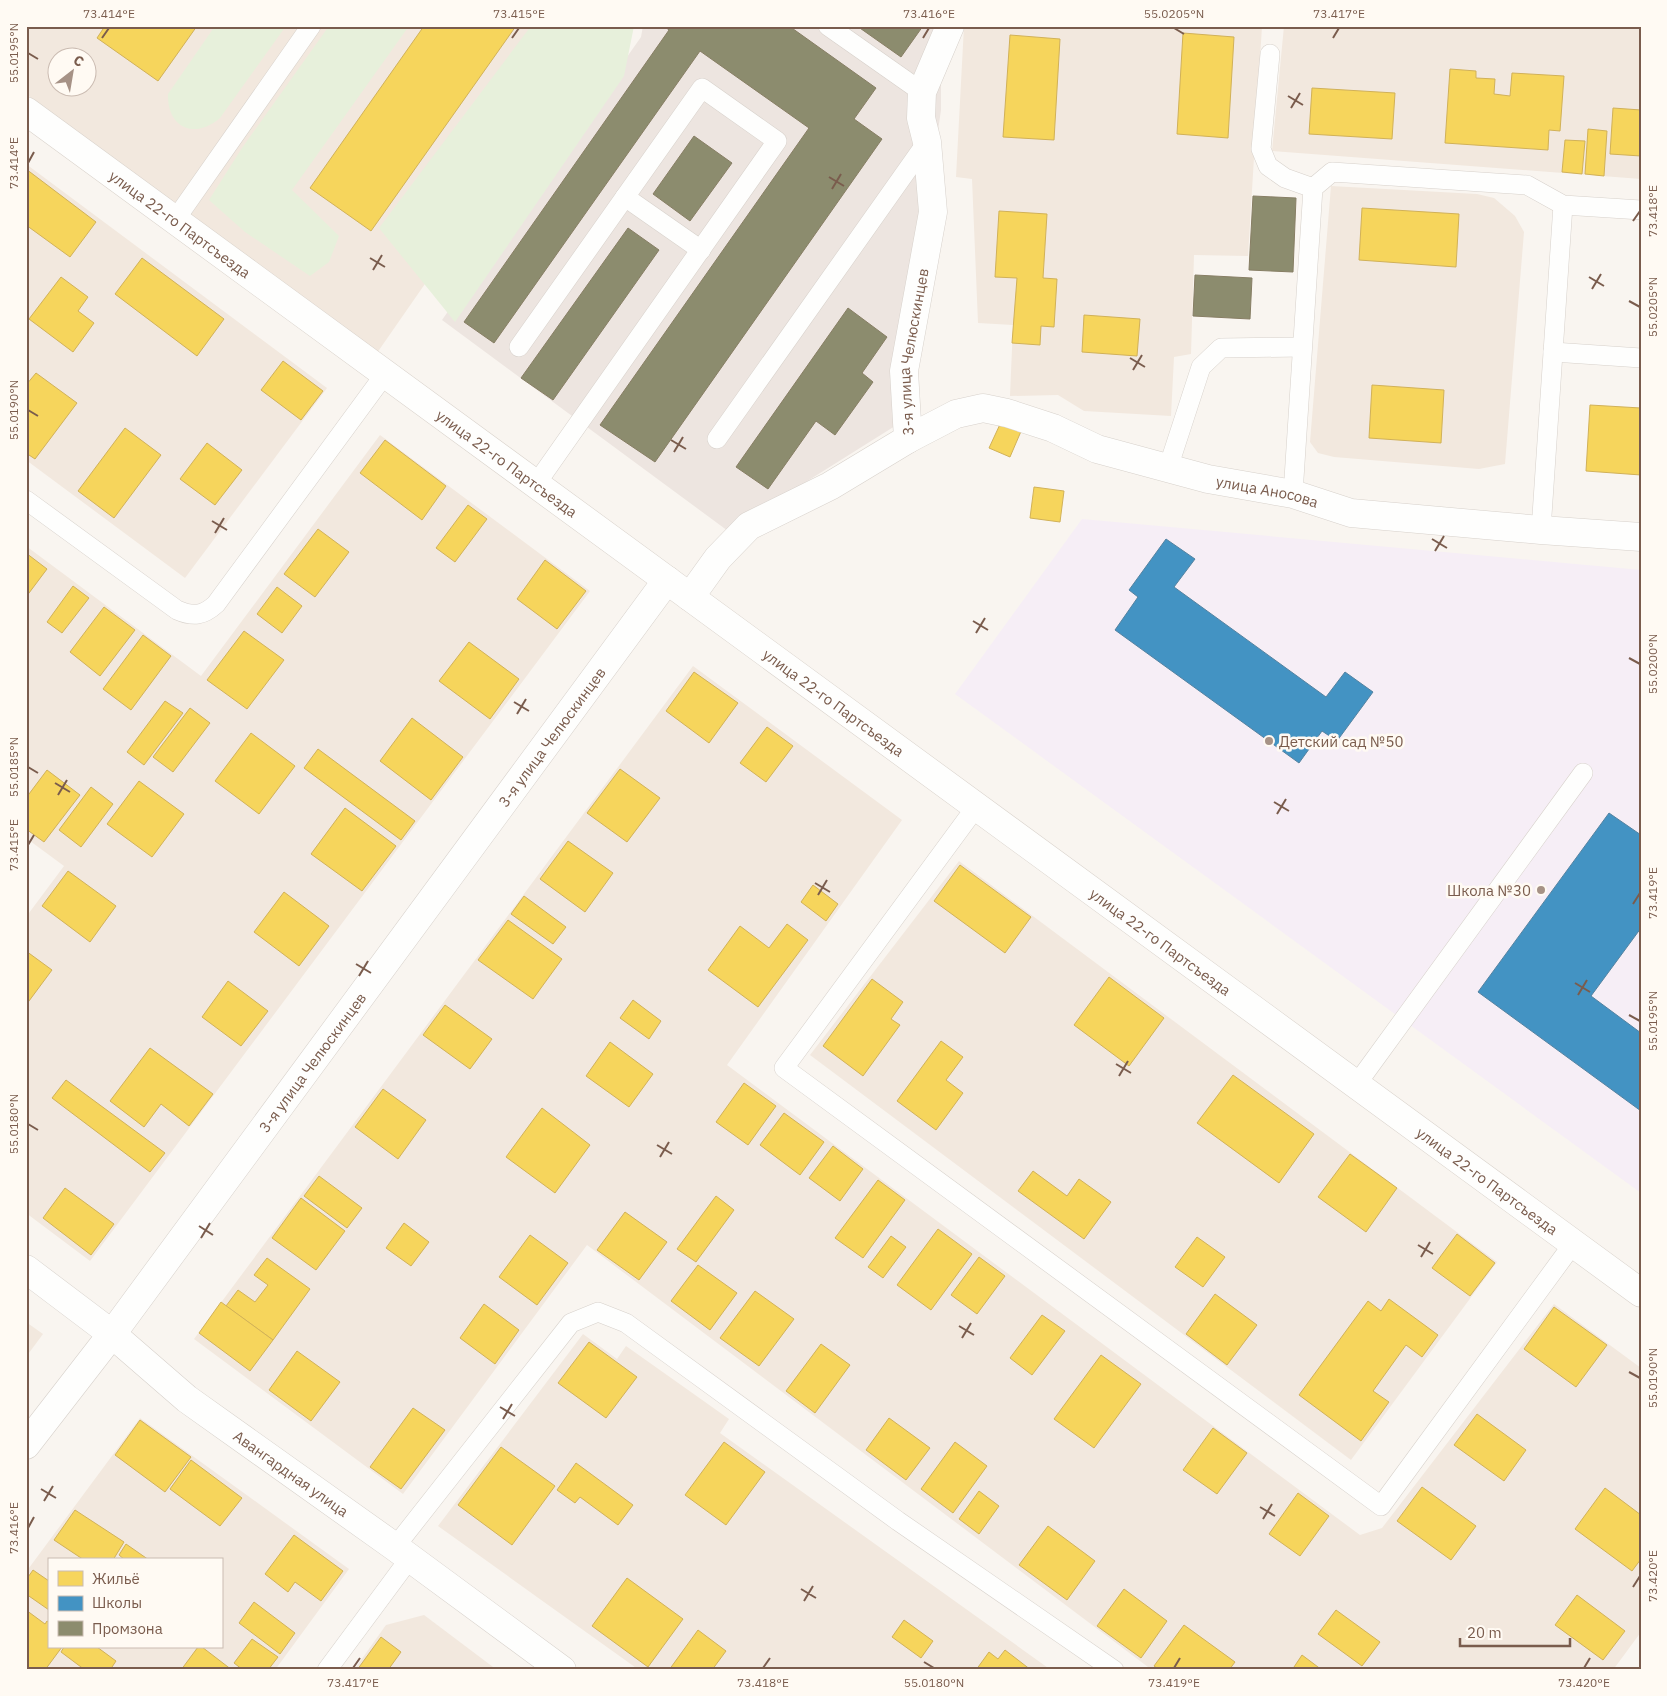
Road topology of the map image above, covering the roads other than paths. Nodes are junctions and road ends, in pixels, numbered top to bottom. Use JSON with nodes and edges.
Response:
{"nodes":[{"id":1,"x":311,"y":26,"type":"edge"},
{"id":2,"x":828,"y":26,"type":"edge"},
{"id":3,"x":950,"y":26,"type":"edge"},
{"id":4,"x":1270,"y":54,"type":"dead end"},
{"id":5,"x":922,"y":92,"type":"junction"},
{"id":6,"x":26,"y":111,"type":"edge"},
{"id":7,"x":927,"y":142,"type":"junction"},
{"id":8,"x":1313,"y":188,"type":"junction"},
{"id":9,"x":625,"y":197,"type":"junction"},
{"id":10,"x":1563,"y":205,"type":"junction"},
{"id":11,"x":1641,"y":210,"type":"edge"},
{"id":12,"x":174,"y":220,"type":"junction"},
{"id":13,"x":700,"y":250,"type":"junction"},
{"id":14,"x":519,"y":347,"type":"dead end"},
{"id":15,"x":1302,"y":347,"type":"junction"},
{"id":16,"x":1553,"y":352,"type":"junction"},
{"id":17,"x":1641,"y":358,"type":"edge"},
{"id":18,"x":385,"y":374,"type":"junction"},
{"id":19,"x":717,"y":439,"type":"dead end"},
{"id":20,"x":908,"y":439,"type":"junction"},
{"id":21,"x":1168,"y":468,"type":"junction"},
{"id":22,"x":536,"y":484,"type":"junction"},
{"id":23,"x":1292,"y":494,"type":"junction"},
{"id":24,"x":26,"y":500,"type":"edge"},
{"id":25,"x":1541,"y":530,"type":"junction"},
{"id":26,"x":1641,"y":537,"type":"edge"},
{"id":27,"x":667,"y":580,"type":"junction"},
{"id":28,"x":690,"y":597,"type":"junction"},
{"id":29,"x":1584,"y":773,"type":"dead end"},
{"id":30,"x":976,"y":807,"type":"junction"},
{"id":31,"x":1356,"y":1085,"type":"junction"},
{"id":32,"x":1573,"y":1244,"type":"junction"},
{"id":33,"x":26,"y":1269,"type":"edge"},
{"id":34,"x":1641,"y":1294,"type":"edge"},
{"id":35,"x":112,"y":1334,"type":"junction"},
{"id":36,"x":26,"y":1445,"type":"edge"},
{"id":37,"x":402,"y":1553,"type":"junction"},
{"id":38,"x":327,"y":1670,"type":"edge"},
{"id":39,"x":562,"y":1670,"type":"edge"},
{"id":40,"x":1114,"y":1670,"type":"edge"}],
"edges":[{"from":1,"to":12,"type":"lane"},
{"from":2,"to":5,"type":"lane"},
{"from":3,"to":5,"type":"street","name":"3-я улица Челюскинцев"},
{"from":4,"to":8,"type":"lane"},
{"from":5,"to":7,"type":"street","name":"3-я улица Челюскинцев"},
{"from":6,"to":12,"type":"street","name":"улица 22-го Партсъезда"},
{"from":7,"to":19,"type":"lane"},
{"from":7,"to":20,"type":"street","name":"3-я улица Челюскинцев"},
{"from":8,"to":10,"type":"lane"},
{"from":8,"to":15,"type":"lane"},
{"from":9,"to":13,"type":"lane"},
{"from":9,"to":13,"type":"lane"},
{"from":9,"to":14,"type":"lane"},
{"from":10,"to":11,"type":"lane"},
{"from":10,"to":16,"type":"lane"},
{"from":12,"to":18,"type":"street","name":"улица 22-го Партсъезда"},
{"from":13,"to":22,"type":"lane"},
{"from":15,"to":21,"type":"lane"},
{"from":15,"to":23,"type":"lane"},
{"from":16,"to":17,"type":"lane"},
{"from":16,"to":25,"type":"lane"},
{"from":18,"to":22,"type":"street","name":"улица 22-го Партсъезда"},
{"from":18,"to":24,"type":"lane"},
{"from":20,"to":21,"type":"street","name":"улица Аносова"},
{"from":20,"to":28,"type":"street","name":"3-я улица Челюскинцев"},
{"from":21,"to":23,"type":"street","name":"улица Аносова"},
{"from":22,"to":27,"type":"street","name":"улица 22-го Партсъезда"},
{"from":23,"to":25,"type":"street","name":"улица Аносова"},
{"from":25,"to":26,"type":"street","name":"улица Аносова"},
{"from":27,"to":28,"type":"street","name":"улица 22-го Партсъезда"},
{"from":27,"to":35,"type":"street","name":"3-я улица Челюскинцев"},
{"from":28,"to":30,"type":"street","name":"улица 22-го Партсъезда"},
{"from":29,"to":31,"type":"lane"},
{"from":30,"to":31,"type":"street","name":"улица 22-го Партсъезда"},
{"from":30,"to":32,"type":"lane"},
{"from":31,"to":32,"type":"street","name":"улица 22-го Партсъезда"},
{"from":32,"to":34,"type":"street","name":"улица 22-го Партсъезда"},
{"from":33,"to":35,"type":"street","name":"Авангардная улица"},
{"from":35,"to":36,"type":"street","name":"3-я улица Челюскинцев"},
{"from":35,"to":37,"type":"street","name":"Авангардная улица"},
{"from":37,"to":38,"type":"lane"},
{"from":37,"to":39,"type":"street","name":"Авангардная улица"},
{"from":37,"to":40,"type":"lane"}]}
